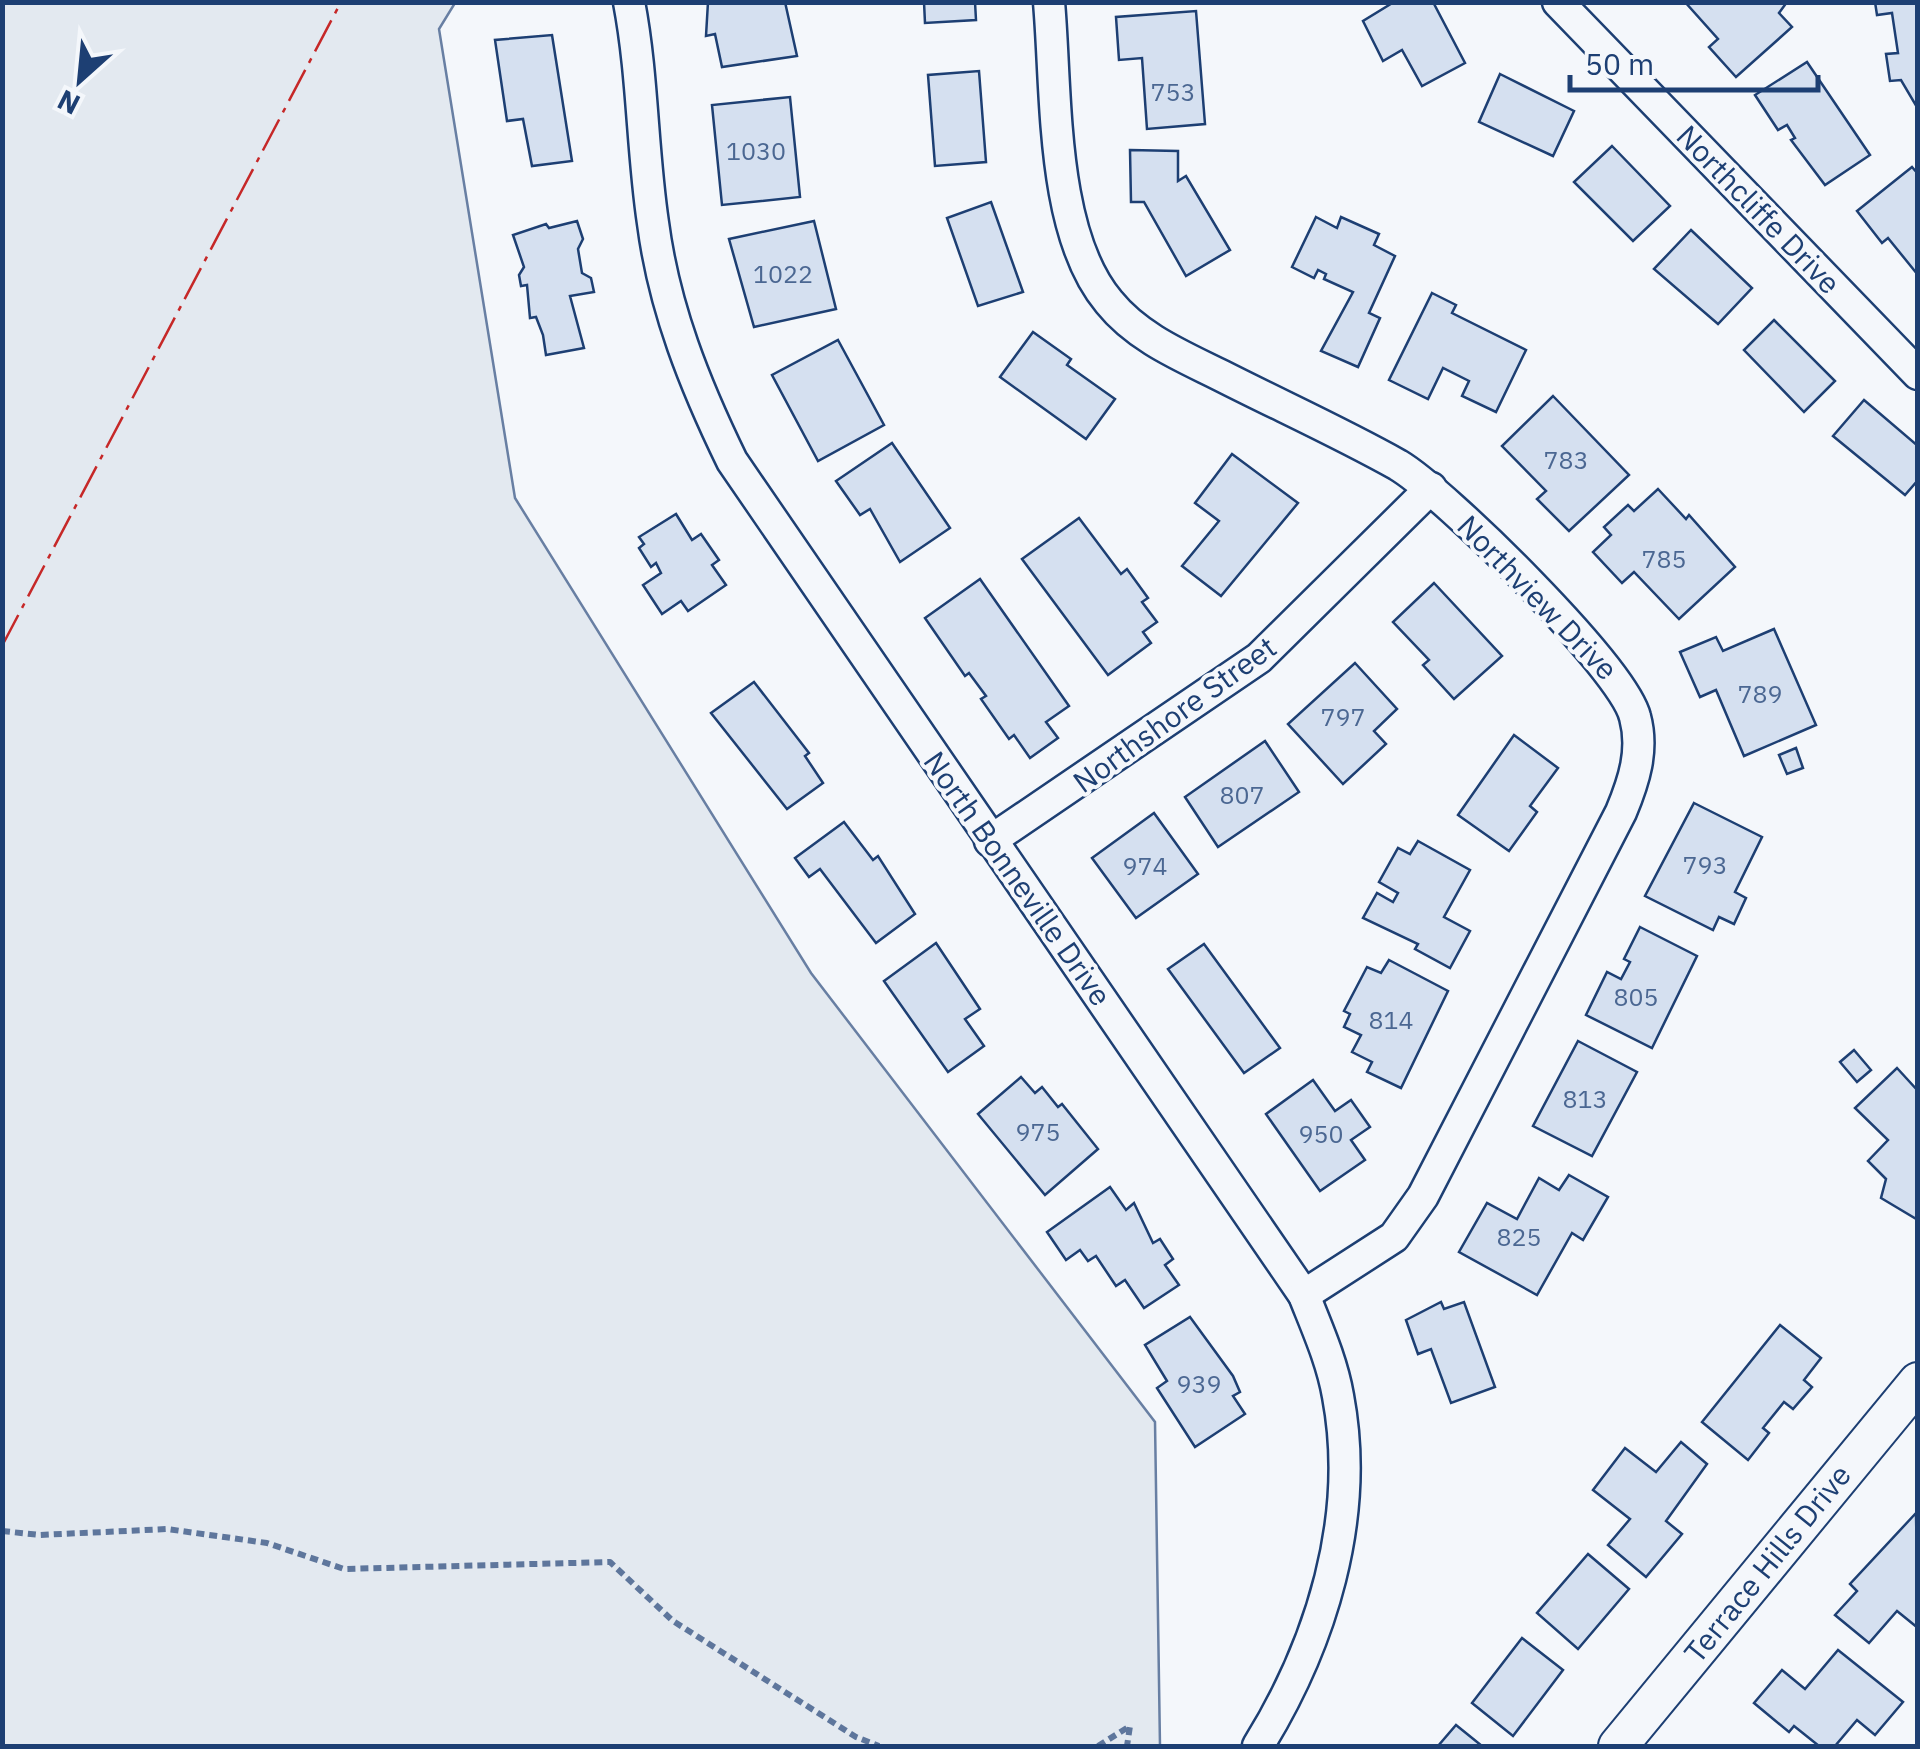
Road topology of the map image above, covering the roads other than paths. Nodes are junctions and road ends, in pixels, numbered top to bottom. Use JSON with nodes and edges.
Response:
{"nodes":[{"id":1,"x":630,"y":2,"type":"edge"},
{"id":2,"x":1049,"y":2,"type":"edge"},
{"id":3,"x":1558,"y":2,"type":"edge"},
{"id":4,"x":1918,"y":374,"type":"edge"},
{"id":5,"x":1432,"y":488,"type":"junction"},
{"id":6,"x":990,"y":841,"type":"junction"},
{"id":7,"x":1304,"y":1295,"type":"junction"},
{"id":8,"x":1918,"y":1382,"type":"edge"},
{"id":9,"x":1258,"y":1746,"type":"edge"},
{"id":10,"x":1618,"y":1746,"type":"edge"}],
"edges":[{"from":1,"to":6,"type":"street","name":"North Bonneville Drive"},
{"from":2,"to":5,"type":"street","name":"Northview Drive"},
{"from":3,"to":4,"type":"street","name":"Northcliffe Drive"},
{"from":5,"to":6,"type":"street","name":"Northshore Street"},
{"from":5,"to":7,"type":"street","name":"Northview Drive"},
{"from":6,"to":7,"type":"street","name":"North Bonneville Drive"},
{"from":7,"to":9,"type":"street","name":"North Bonneville Drive"},
{"from":8,"to":10,"type":"street","name":"Terrace Hills Drive"}]}
